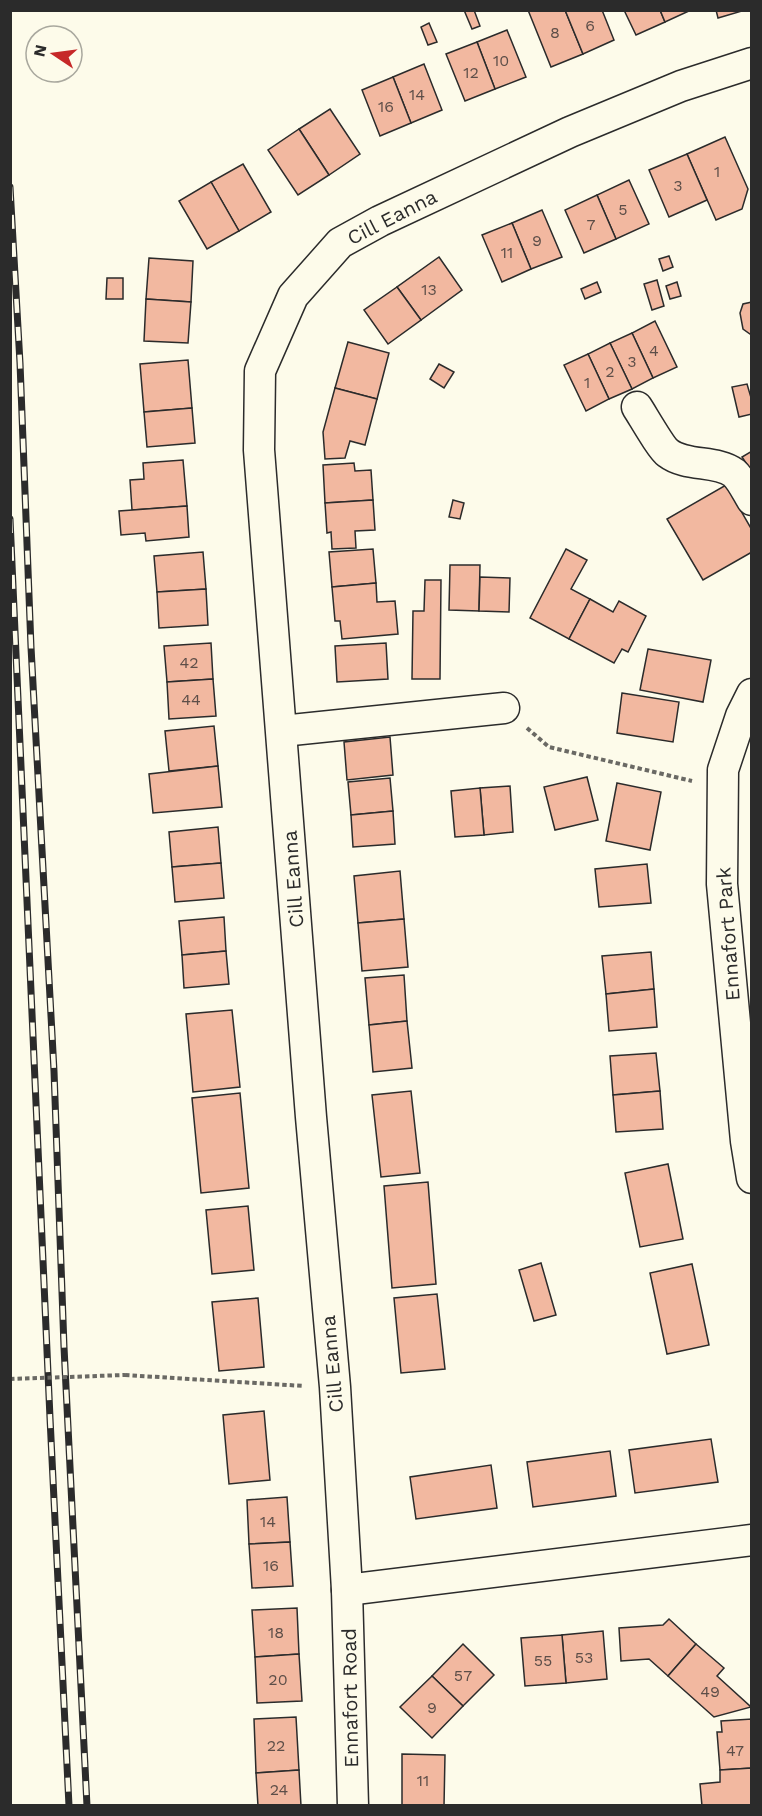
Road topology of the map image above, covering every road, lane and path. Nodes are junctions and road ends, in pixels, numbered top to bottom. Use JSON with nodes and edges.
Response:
{"nodes":[{"id":1,"x":752,"y":63,"type":"edge"},
{"id":2,"x":637,"y":407,"type":"dead end"},
{"id":3,"x":752,"y":500,"type":"edge"},
{"id":4,"x":752,"y":694,"type":"edge"},
{"id":5,"x":504,"y":708,"type":"joint"},
{"id":6,"x":282,"y":731,"type":"junction"},
{"id":7,"x":723,"y":788,"type":"junction"},
{"id":8,"x":752,"y":1178,"type":"edge"},
{"id":9,"x":10,"y":1379,"type":"edge"},
{"id":10,"x":335,"y":1387,"type":"junction"},
{"id":11,"x":752,"y":1540,"type":"edge"},
{"id":12,"x":347,"y":1590,"type":"junction"},
{"id":13,"x":353,"y":1806,"type":"edge"}],
"edges":[{"from":1,"to":6,"type":"street","name":"Cill Eanna"},
{"from":2,"to":3,"type":"street"},
{"from":4,"to":7,"type":"street","name":"Ennafort Park"},
{"from":5,"to":6,"type":"street"},
{"from":5,"to":7,"type":"path"},
{"from":6,"to":10,"type":"street","name":"Cill Eanna"},
{"from":7,"to":8,"type":"street","name":"Ennafort Park"},
{"from":9,"to":10,"type":"path","bridge":true},
{"from":10,"to":12,"type":"street","name":"Cill Eanna"},
{"from":11,"to":12,"type":"street"},
{"from":12,"to":13,"type":"street","name":"Ennafort Road"}]}
